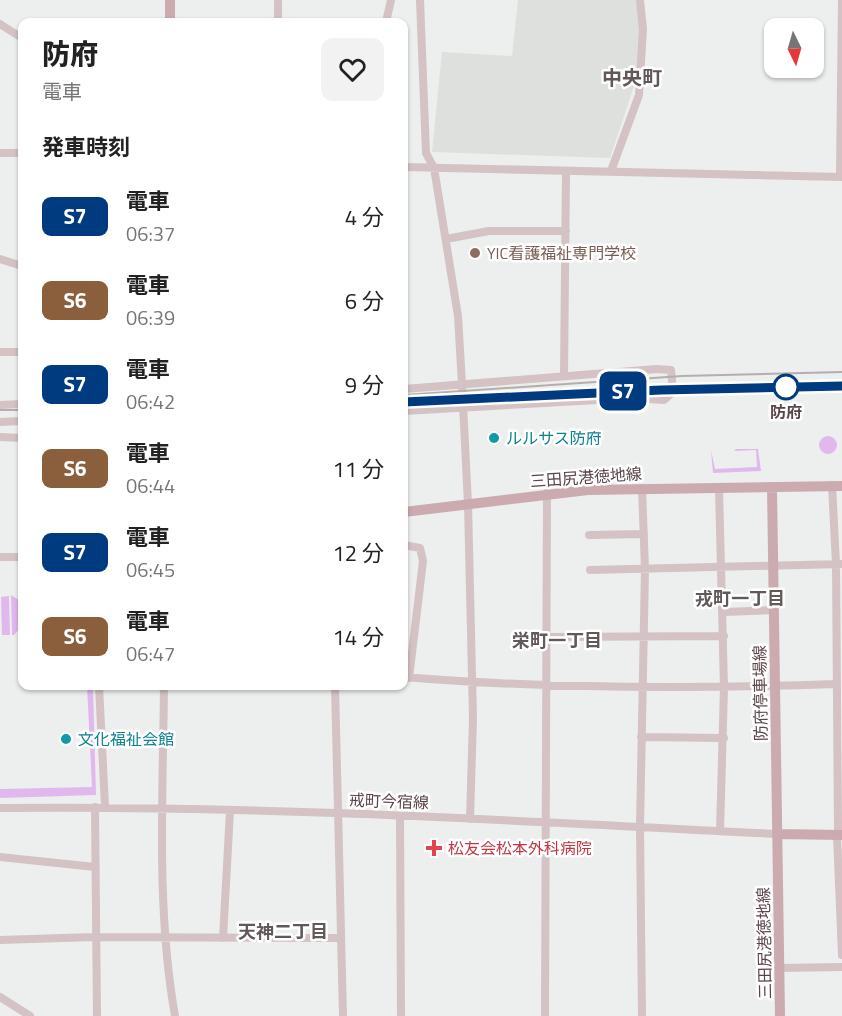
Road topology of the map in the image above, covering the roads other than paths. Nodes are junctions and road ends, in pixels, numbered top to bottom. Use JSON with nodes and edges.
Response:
{"nodes":[{"id":1,"x":170,"y":0,"type":"edge"},
{"id":2,"x":278,"y":0,"type":"edge"},
{"id":3,"x":391,"y":0,"type":"edge"},
{"id":4,"x":420,"y":0,"type":"edge"},
{"id":5,"x":640,"y":0,"type":"edge"},
{"id":6,"x":842,"y":0,"type":"edge"},
{"id":7,"x":170,"y":18,"type":"edge"},
{"id":8,"x":278,"y":18,"type":"edge"},
{"id":9,"x":387,"y":18,"type":"edge"},
{"id":10,"x":0,"y":24,"type":"edge"},
{"id":11,"x":18,"y":35,"type":"edge"},
{"id":12,"x":0,"y":153,"type":"edge"},
{"id":13,"x":18,"y":153,"type":"edge"},
{"id":14,"x":408,"y":167,"type":"edge"},
{"id":15,"x":434,"y":168,"type":"junction"},
{"id":16,"x":566,"y":171,"type":"junction"},
{"id":17,"x":610,"y":171,"type":"junction"},
{"id":18,"x":841,"y":176,"type":"edge"},
{"id":19,"x":566,"y":231,"type":"junction"},
{"id":20,"x":446,"y":239,"type":"junction"},
{"id":21,"x":0,"y":259,"type":"edge"},
{"id":22,"x":18,"y":265,"type":"edge"},
{"id":23,"x":0,"y":352,"type":"edge"},
{"id":24,"x":18,"y":352,"type":"edge"},
{"id":25,"x":564,"y":376,"type":"junction"},
{"id":26,"x":462,"y":384,"type":"junction"},
{"id":27,"x":408,"y":389,"type":"edge"},
{"id":28,"x":18,"y":404,"type":"edge"},
{"id":29,"x":0,"y":405,"type":"edge"},
{"id":30,"x":462,"y":408,"type":"junction"},
{"id":31,"x":408,"y":411,"type":"edge"},
{"id":32,"x":0,"y":422,"type":"edge"},
{"id":33,"x":18,"y":422,"type":"edge"},
{"id":34,"x":0,"y":437,"type":"edge"},
{"id":35,"x":18,"y":438,"type":"edge"},
{"id":36,"x":837,"y":485,"type":"edge"},
{"id":37,"x":642,"y":488,"type":"junction"},
{"id":38,"x":772,"y":488,"type":"junction"},
{"id":39,"x":719,"y":489,"type":"junction"},
{"id":40,"x":547,"y":493,"type":"junction"},
{"id":41,"x":468,"y":504,"type":"junction"},
{"id":42,"x":408,"y":512,"type":"edge"},
{"id":43,"x":644,"y":534,"type":"junction"},
{"id":44,"x":589,"y":535,"type":"dead end"},
{"id":45,"x":408,"y":546,"type":"edge"},
{"id":46,"x":0,"y":556,"type":"edge"},
{"id":47,"x":18,"y":557,"type":"edge"},
{"id":48,"x":839,"y":564,"type":"edge"},
{"id":49,"x":774,"y":565,"type":"junction"},
{"id":50,"x":723,"y":568,"type":"junction"},
{"id":51,"x":645,"y":569,"type":"junction"},
{"id":52,"x":590,"y":570,"type":"dead end"},
{"id":53,"x":774,"y":610,"type":"junction"},
{"id":54,"x":724,"y":612,"type":"junction"},
{"id":55,"x":839,"y":620,"type":"edge"},
{"id":56,"x":644,"y":636,"type":"junction"},
{"id":57,"x":724,"y":636,"type":"junction"},
{"id":58,"x":548,"y":637,"type":"junction"},
{"id":59,"x":408,"y":663,"type":"edge"},
{"id":60,"x":408,"y":677,"type":"edge"},
{"id":61,"x":471,"y":682,"type":"junction"},
{"id":62,"x":838,"y":683,"type":"edge"},
{"id":63,"x":548,"y":686,"type":"junction"},
{"id":64,"x":775,"y":686,"type":"junction"},
{"id":65,"x":643,"y":688,"type":"junction"},
{"id":66,"x":724,"y":688,"type":"junction"},
{"id":67,"x":99,"y":690,"type":"edge"},
{"id":68,"x":164,"y":690,"type":"edge"},
{"id":69,"x":335,"y":690,"type":"edge"},
{"id":70,"x":839,"y":728,"type":"edge"},
{"id":71,"x":641,"y":736,"type":"junction"},
{"id":72,"x":724,"y":738,"type":"junction"},
{"id":73,"x":840,"y":775,"type":"edge"},
{"id":74,"x":105,"y":806,"type":"junction"},
{"id":75,"x":95,"y":807,"type":"junction"},
{"id":76,"x":0,"y":808,"type":"edge"},
{"id":77,"x":162,"y":808,"type":"junction"},
{"id":78,"x":230,"y":811,"type":"junction"},
{"id":79,"x":338,"y":814,"type":"junction"},
{"id":80,"x":400,"y":816,"type":"junction"},
{"id":81,"x":470,"y":819,"type":"junction"},
{"id":82,"x":546,"y":823,"type":"junction"},
{"id":83,"x":640,"y":827,"type":"junction"},
{"id":84,"x":720,"y":831,"type":"junction"},
{"id":85,"x":839,"y":833,"type":"edge"},
{"id":86,"x":778,"y":834,"type":"junction"},
{"id":87,"x":0,"y":858,"type":"edge"},
{"id":88,"x":95,"y":867,"type":"junction"},
{"id":89,"x":94,"y":937,"type":"junction"},
{"id":90,"x":166,"y":938,"type":"junction"},
{"id":91,"x":223,"y":938,"type":"junction"},
{"id":92,"x":340,"y":938,"type":"junction"},
{"id":93,"x":0,"y":940,"type":"edge"},
{"id":94,"x":842,"y":955,"type":"edge"},
{"id":95,"x":842,"y":967,"type":"edge"},
{"id":96,"x":779,"y":968,"type":"junction"},
{"id":97,"x":0,"y":997,"type":"edge"},
{"id":98,"x":30,"y":1016,"type":"edge"},
{"id":99,"x":97,"y":1016,"type":"edge"},
{"id":100,"x":175,"y":1016,"type":"edge"},
{"id":101,"x":343,"y":1016,"type":"edge"},
{"id":102,"x":401,"y":1016,"type":"edge"},
{"id":103,"x":545,"y":1016,"type":"edge"},
{"id":104,"x":642,"y":1016,"type":"edge"},
{"id":105,"x":780,"y":1016,"type":"edge"}],
"edges":[{"from":1,"to":7,"type":"main road"},
{"from":2,"to":8,"type":"street"},
{"from":3,"to":9,"type":"street"},
{"from":4,"to":15,"type":"street"},
{"from":5,"to":17,"type":"street"},
{"from":6,"to":18,"type":"street"},
{"from":10,"to":11,"type":"street"},
{"from":12,"to":13,"type":"street"},
{"from":14,"to":15,"type":"street"},
{"from":15,"to":16,"type":"street"},
{"from":15,"to":20,"type":"street"},
{"from":16,"to":17,"type":"street"},
{"from":16,"to":19,"type":"street"},
{"from":17,"to":18,"type":"street"},
{"from":19,"to":20,"type":"street"},
{"from":19,"to":25,"type":"street"},
{"from":20,"to":26,"type":"street"},
{"from":21,"to":22,"type":"street"},
{"from":23,"to":24,"type":"street"},
{"from":25,"to":26,"type":"street"},
{"from":25,"to":30,"type":"street"},
{"from":26,"to":27,"type":"street"},
{"from":26,"to":30,"type":"street"},
{"from":28,"to":29,"type":"street"},
{"from":30,"to":31,"type":"street"},
{"from":30,"to":41,"type":"street"},
{"from":32,"to":33,"type":"street"},
{"from":34,"to":35,"type":"street"},
{"from":36,"to":38,"type":"main road","name":"三田尻港徳地線"},
{"from":36,"to":48,"type":"street"},
{"from":37,"to":39,"type":"main road","name":"三田尻港徳地線"},
{"from":37,"to":40,"type":"main road","name":"三田尻港徳地線"},
{"from":37,"to":43,"type":"street"},
{"from":38,"to":39,"type":"main road","name":"三田尻港徳地線"},
{"from":38,"to":49,"type":"main road","name":"防府停車場線"},
{"from":39,"to":50,"type":"street"},
{"from":40,"to":41,"type":"main road","name":"三田尻港徳地線"},
{"from":40,"to":58,"type":"street"},
{"from":41,"to":42,"type":"main road","name":"三田尻港徳地線"},
{"from":41,"to":61,"type":"street"},
{"from":43,"to":44,"type":"street"},
{"from":43,"to":51,"type":"street"},
{"from":45,"to":59,"type":"street"},
{"from":46,"to":47,"type":"street"},
{"from":48,"to":49,"type":"street"},
{"from":48,"to":55,"type":"street"},
{"from":49,"to":50,"type":"street"},
{"from":49,"to":53,"type":"main road","name":"防府停車場線"},
{"from":50,"to":51,"type":"street"},
{"from":50,"to":54,"type":"street"},
{"from":51,"to":52,"type":"street"},
{"from":51,"to":56,"type":"street"},
{"from":53,"to":54,"type":"street"},
{"from":53,"to":64,"type":"main road","name":"防府停車場線"},
{"from":54,"to":57,"type":"street"},
{"from":55,"to":62,"type":"street"},
{"from":56,"to":57,"type":"street"},
{"from":56,"to":58,"type":"street"},
{"from":56,"to":65,"type":"street"},
{"from":57,"to":66,"type":"street"},
{"from":58,"to":63,"type":"street"},
{"from":60,"to":61,"type":"street"},
{"from":61,"to":63,"type":"street"},
{"from":61,"to":81,"type":"street"},
{"from":62,"to":64,"type":"street"},
{"from":62,"to":70,"type":"street"},
{"from":63,"to":65,"type":"street"},
{"from":63,"to":82,"type":"street"},
{"from":64,"to":66,"type":"street"},
{"from":64,"to":86,"type":"main road","name":"防府停車場線"},
{"from":65,"to":66,"type":"street"},
{"from":65,"to":71,"type":"street"},
{"from":66,"to":72,"type":"street"},
{"from":67,"to":74,"type":"street"},
{"from":68,"to":77,"type":"street"},
{"from":69,"to":79,"type":"street"},
{"from":70,"to":73,"type":"street"},
{"from":71,"to":72,"type":"street"},
{"from":71,"to":83,"type":"street"},
{"from":72,"to":84,"type":"street"},
{"from":73,"to":85,"type":"street"},
{"from":74,"to":75,"type":"street","name":"戒町今宿線"},
{"from":74,"to":77,"type":"street","name":"戒町今宿線"},
{"from":75,"to":76,"type":"street","name":"戒町今宿線"},
{"from":75,"to":88,"type":"street"},
{"from":77,"to":78,"type":"street","name":"戒町今宿線"},
{"from":77,"to":90,"type":"street"},
{"from":78,"to":79,"type":"street","name":"戒町今宿線"},
{"from":78,"to":91,"type":"street"},
{"from":79,"to":80,"type":"street","name":"戒町今宿線"},
{"from":79,"to":92,"type":"street"},
{"from":80,"to":81,"type":"street","name":"戒町今宿線"},
{"from":80,"to":102,"type":"street"},
{"from":81,"to":82,"type":"street","name":"戒町今宿線"},
{"from":82,"to":83,"type":"street","name":"戒町今宿線"},
{"from":82,"to":103,"type":"street"},
{"from":83,"to":84,"type":"street","name":"戒町今宿線"},
{"from":83,"to":104,"type":"street"},
{"from":84,"to":86,"type":"street","name":"戒町今宿線"},
{"from":85,"to":86,"type":"main road"},
{"from":85,"to":94,"type":"street"},
{"from":86,"to":96,"type":"main road","name":"三田尻港徳地線"},
{"from":87,"to":88,"type":"street"},
{"from":88,"to":89,"type":"street"},
{"from":89,"to":90,"type":"street"},
{"from":89,"to":93,"type":"street"},
{"from":89,"to":99,"type":"street"},
{"from":90,"to":91,"type":"street"},
{"from":90,"to":100,"type":"street"},
{"from":91,"to":92,"type":"street"},
{"from":92,"to":101,"type":"street"},
{"from":95,"to":96,"type":"street"},
{"from":96,"to":105,"type":"main road","name":"三田尻港徳地線"},
{"from":97,"to":98,"type":"street"}]}
